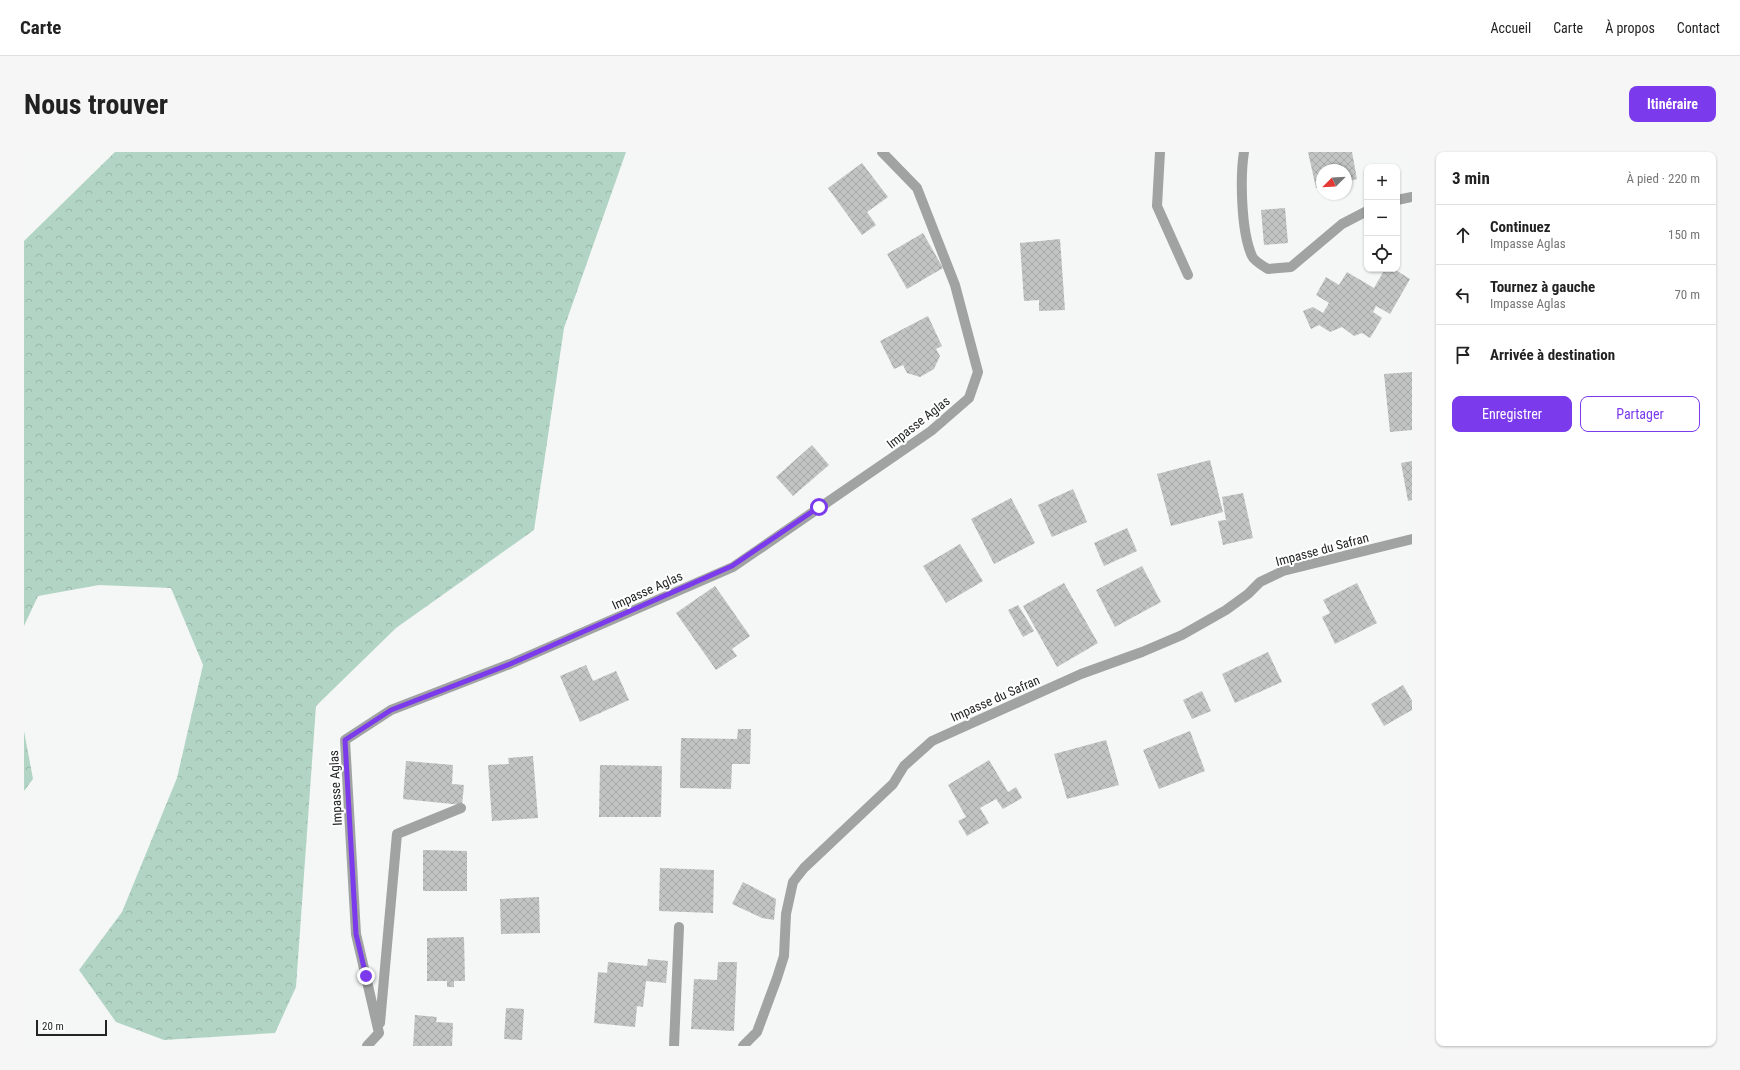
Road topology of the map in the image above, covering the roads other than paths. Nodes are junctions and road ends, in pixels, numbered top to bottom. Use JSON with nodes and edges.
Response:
{"nodes":[{"id":1,"x":882,"y":152,"type":"edge"},
{"id":2,"x":1160,"y":152,"type":"edge"},
{"id":3,"x":1244,"y":152,"type":"edge"},
{"id":4,"x":1412,"y":197,"type":"edge"},
{"id":5,"x":1400,"y":199,"type":"edge"},
{"id":6,"x":1364,"y":213,"type":"edge"},
{"id":7,"x":1188,"y":275,"type":"dead end"},
{"id":8,"x":1412,"y":539,"type":"edge"},
{"id":9,"x":461,"y":808,"type":"dead end"},
{"id":10,"x":679,"y":927,"type":"dead end"},
{"id":11,"x":379,"y":1033,"type":"junction"},
{"id":12,"x":367,"y":1046,"type":"edge"},
{"id":13,"x":674,"y":1046,"type":"edge"},
{"id":14,"x":743,"y":1046,"type":"edge"}],
"edges":[{"from":1,"to":11,"type":"street","name":"Impasse Aglas"},
{"from":2,"to":7,"type":"street"},
{"from":3,"to":6,"type":"street"},
{"from":4,"to":5,"type":"street"},
{"from":8,"to":14,"type":"street","name":"Impasse du Safran"},
{"from":9,"to":11,"type":"street"},
{"from":10,"to":13,"type":"street"},
{"from":11,"to":12,"type":"street"}]}
